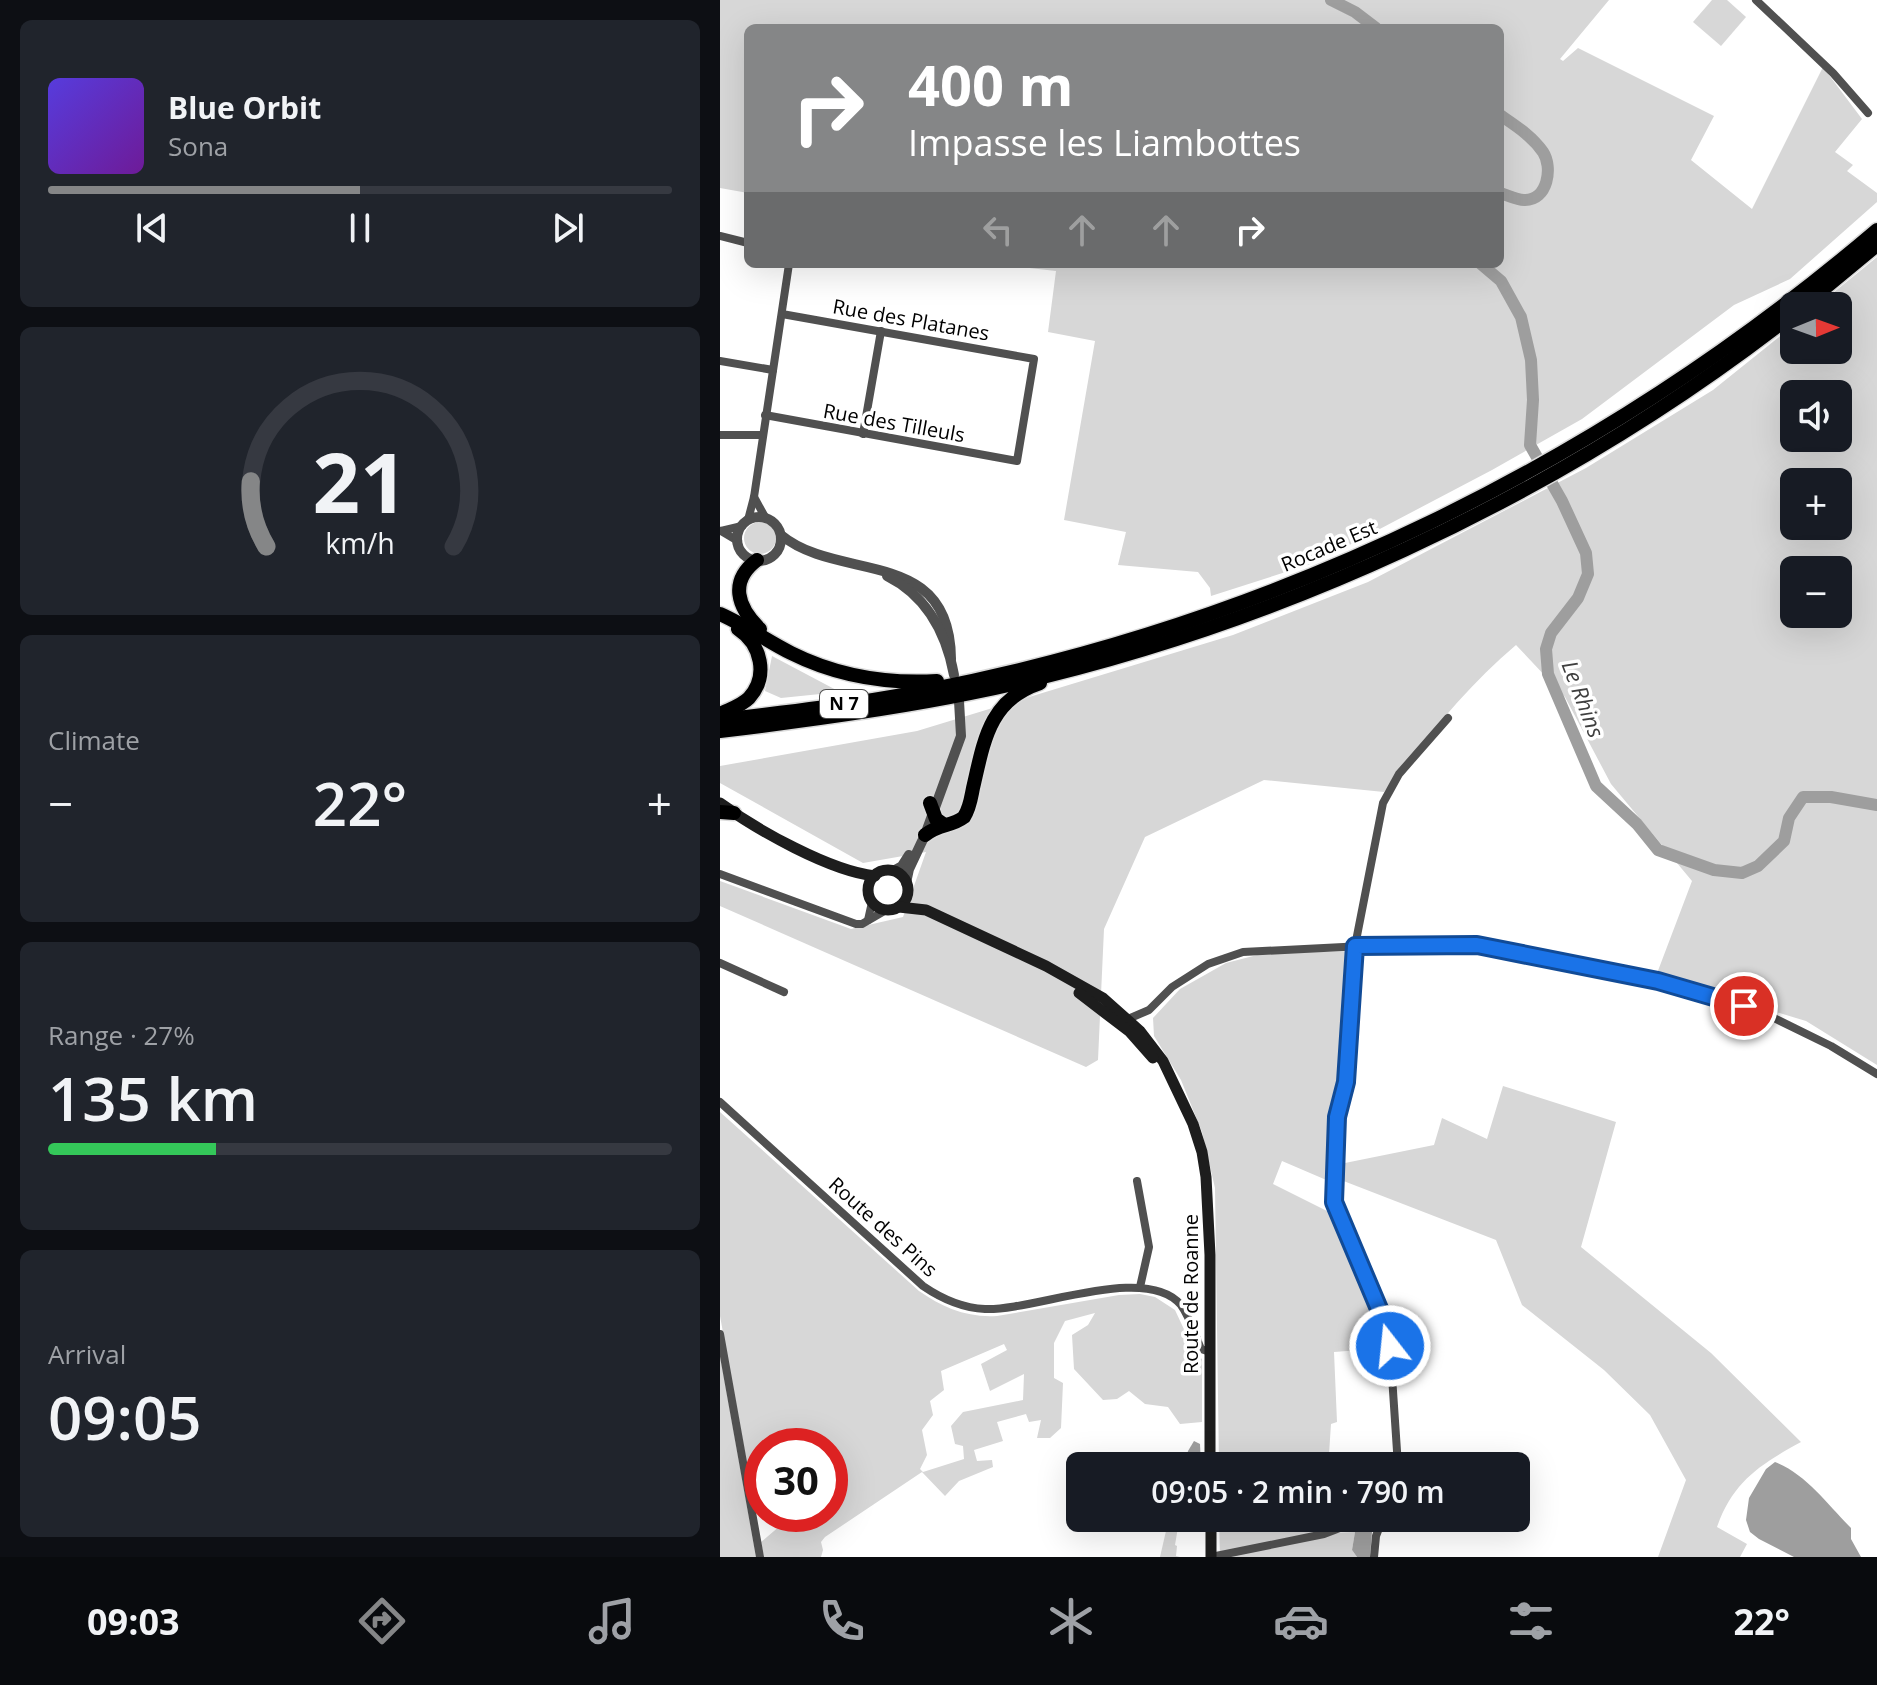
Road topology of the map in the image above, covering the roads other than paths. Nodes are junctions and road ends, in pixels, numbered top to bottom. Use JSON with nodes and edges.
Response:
{"nodes":[{"id":1,"x":1756,"y":0,"type":"edge"},
{"id":2,"x":1868,"y":113,"type":"dead end"},
{"id":3,"x":1877,"y":230,"type":"edge"},
{"id":4,"x":720,"y":236,"type":"edge"},
{"id":5,"x":744,"y":242,"type":"edge"},
{"id":6,"x":1877,"y":245,"type":"edge"},
{"id":7,"x":788,"y":268,"type":"edge"},
{"id":8,"x":1820,"y":292,"type":"edge"},
{"id":9,"x":782,"y":314,"type":"junction"},
{"id":10,"x":1780,"y":323,"type":"edge"},
{"id":11,"x":881,"y":331,"type":"junction"},
{"id":12,"x":720,"y":361,"type":"edge"},
{"id":13,"x":773,"y":370,"type":"junction"},
{"id":14,"x":765,"y":415,"type":"junction"},
{"id":15,"x":863,"y":434,"type":"junction"},
{"id":16,"x":720,"y":435,"type":"edge"},
{"id":17,"x":762,"y":435,"type":"junction"},
{"id":18,"x":1563,"y":460,"type":"junction"},
{"id":19,"x":1017,"y":461,"type":"joint"},
{"id":20,"x":1520,"y":484,"type":"junction"},
{"id":21,"x":754,"y":497,"type":"junction"},
{"id":22,"x":765,"y":517,"type":"junction"},
{"id":23,"x":745,"y":523,"type":"junction"},
{"id":24,"x":720,"y":531,"type":"edge"},
{"id":25,"x":781,"y":535,"type":"junction"},
{"id":26,"x":738,"y":541,"type":"junction"},
{"id":27,"x":801,"y":549,"type":"junction"},
{"id":28,"x":776,"y":553,"type":"junction"},
{"id":29,"x":757,"y":560,"type":"junction"},
{"id":30,"x":720,"y":617,"type":"edge"},
{"id":31,"x":774,"y":643,"type":"junction"},
{"id":32,"x":1099,"y":661,"type":"junction"},
{"id":33,"x":961,"y":678,"type":"junction"},
{"id":34,"x":959,"y":701,"type":"dead end"},
{"id":35,"x":720,"y":717,"type":"edge"},
{"id":36,"x":1448,"y":718,"type":"dead end"},
{"id":37,"x":720,"y":731,"type":"edge"},
{"id":38,"x":720,"y":803,"type":"edge"},
{"id":39,"x":727,"y":812,"type":"edge"},
{"id":40,"x":935,"y":813,"type":"junction"},
{"id":41,"x":925,"y":835,"type":"joint"},
{"id":42,"x":847,"y":871,"type":"junction"},
{"id":43,"x":893,"y":871,"type":"junction"},
{"id":44,"x":720,"y":874,"type":"edge"},
{"id":45,"x":875,"y":876,"type":"junction"},
{"id":46,"x":907,"y":887,"type":"junction"},
{"id":47,"x":870,"y":896,"type":"junction"},
{"id":48,"x":893,"y":909,"type":"junction"},
{"id":49,"x":926,"y":910,"type":"junction"},
{"id":50,"x":868,"y":920,"type":"junction"},
{"id":51,"x":1355,"y":946,"type":"junction"},
{"id":52,"x":720,"y":963,"type":"edge"},
{"id":53,"x":784,"y":992,"type":"dead end"},
{"id":54,"x":1149,"y":1010,"type":"junction"},
{"id":55,"x":1131,"y":1027,"type":"junction"},
{"id":56,"x":1877,"y":1074,"type":"edge"},
{"id":57,"x":720,"y":1102,"type":"edge"},
{"id":58,"x":1137,"y":1181,"type":"dead end"},
{"id":59,"x":1140,"y":1287,"type":"junction"},
{"id":60,"x":720,"y":1334,"type":"edge"},
{"id":61,"x":1210,"y":1352,"type":"junction"},
{"id":62,"x":1210,"y":1452,"type":"edge"},
{"id":63,"x":1397,"y":1452,"type":"edge"},
{"id":64,"x":1211,"y":1532,"type":"edge"},
{"id":65,"x":1329,"y":1532,"type":"edge"},
{"id":66,"x":1378,"y":1532,"type":"edge"},
{"id":67,"x":760,"y":1557,"type":"edge"},
{"id":68,"x":1211,"y":1557,"type":"edge"},
{"id":69,"x":1374,"y":1557,"type":"edge"}],
"edges":[{"from":1,"to":2,"type":"street"},
{"from":3,"to":18,"type":"highway","name":"Rocade Est"},
{"from":4,"to":5,"type":"street"},
{"from":6,"to":8,"type":"highway"},
{"from":7,"to":9,"type":"street"},
{"from":9,"to":11,"type":"street","name":"Rue des Platanes"},
{"from":9,"to":13,"type":"street"},
{"from":10,"to":18,"type":"highway","name":"Rocade Est"},
{"from":11,"to":15,"type":"street"},
{"from":11,"to":19,"type":"street","name":"Rue des Platanes"},
{"from":12,"to":13,"type":"street"},
{"from":13,"to":14,"type":"street"},
{"from":14,"to":15,"type":"street","name":"Rue des Tilleuls"},
{"from":14,"to":17,"type":"street"},
{"from":15,"to":19,"type":"street","name":"Rue des Tilleuls"},
{"from":16,"to":17,"type":"street"},
{"from":17,"to":21,"type":"street"},
{"from":18,"to":20,"type":"highway","name":"Rocade Est"},
{"from":20,"to":32,"type":"highway","name":"Rocade Est"},
{"from":20,"to":33,"type":"highway","name":"Rocade Est"},
{"from":21,"to":22,"type":"street"},
{"from":21,"to":23,"type":"street"},
{"from":22,"to":23,"type":"street"},
{"from":22,"to":25,"type":"street"},
{"from":23,"to":24,"type":"street"},
{"from":23,"to":26,"type":"street"},
{"from":24,"to":26,"type":"street"},
{"from":25,"to":27,"type":"street"},
{"from":25,"to":28,"type":"street"},
{"from":26,"to":29,"type":"street"},
{"from":27,"to":28,"type":"street"},
{"from":27,"to":33,"type":"street"},
{"from":28,"to":29,"type":"street"},
{"from":29,"to":31,"type":"highway"},
{"from":30,"to":31,"type":"highway"},
{"from":30,"to":35,"type":"highway"},
{"from":31,"to":33,"type":"highway"},
{"from":32,"to":37,"type":"highway","name":"Rocade Est"},
{"from":32,"to":40,"type":"highway"},
{"from":33,"to":35,"type":"highway","name":"Rocade Est","number":"N 7"},
{"from":34,"to":40,"type":"street"},
{"from":36,"to":51,"type":"street"},
{"from":38,"to":39,"type":"main road"},
{"from":39,"to":42,"type":"main road"},
{"from":40,"to":41,"type":"highway"},
{"from":40,"to":43,"type":"street"},
{"from":41,"to":46,"type":"street"},
{"from":42,"to":45,"type":"main road"},
{"from":42,"to":47,"type":"main road"},
{"from":43,"to":45,"type":"main road"},
{"from":43,"to":46,"type":"main road"},
{"from":44,"to":50,"type":"street"},
{"from":45,"to":47,"type":"main road"},
{"from":46,"to":48,"type":"main road"},
{"from":46,"to":49,"type":"main road"},
{"from":47,"to":48,"type":"main road"},
{"from":47,"to":50,"type":"street"},
{"from":48,"to":49,"type":"main road"},
{"from":48,"to":50,"type":"street"},
{"from":49,"to":55,"type":"main road","name":"Route de Roanne"},
{"from":51,"to":54,"type":"street"},
{"from":51,"to":56,"type":"street"},
{"from":51,"to":63,"type":"street"},
{"from":52,"to":53,"type":"street"},
{"from":54,"to":55,"type":"street"},
{"from":54,"to":55,"type":"street"},
{"from":55,"to":61,"type":"main road","name":"Route de Roanne"},
{"from":57,"to":59,"type":"street","name":"Route des Pins"},
{"from":58,"to":59,"type":"street"},
{"from":59,"to":61,"type":"street","name":"Route des Pins"},
{"from":60,"to":67,"type":"street"},
{"from":61,"to":62,"type":"main road","name":"Route de Roanne"},
{"from":64,"to":68,"type":"main road"},
{"from":65,"to":68,"type":"street"},
{"from":66,"to":69,"type":"street"}]}
